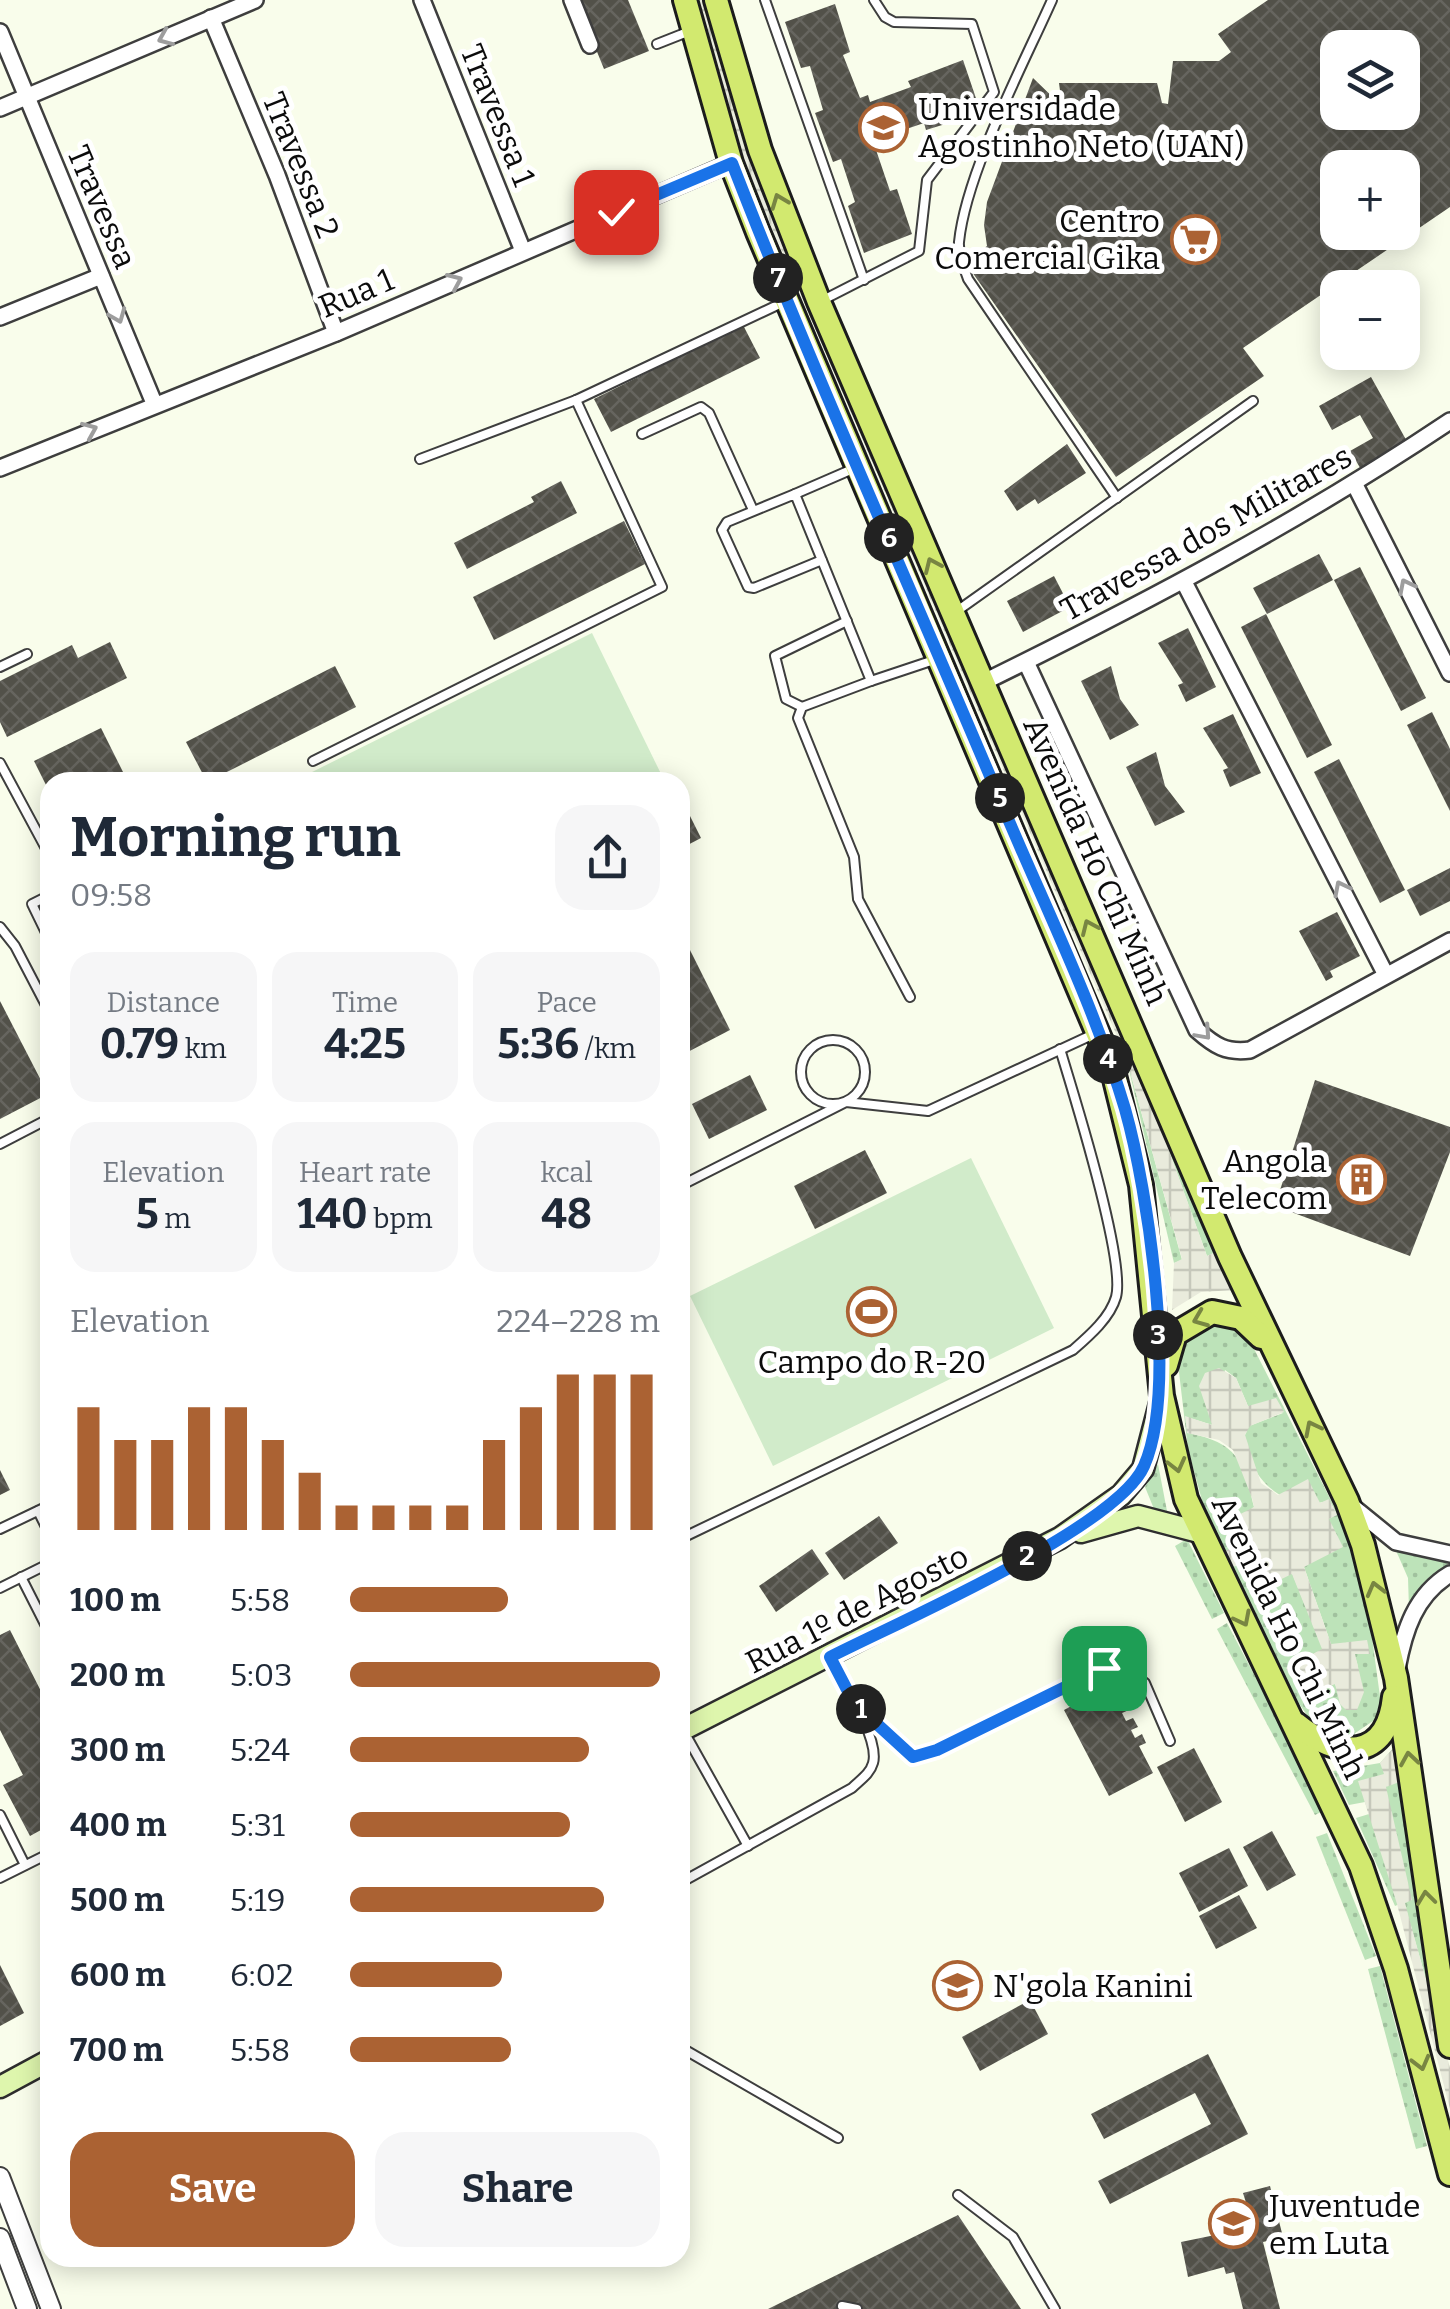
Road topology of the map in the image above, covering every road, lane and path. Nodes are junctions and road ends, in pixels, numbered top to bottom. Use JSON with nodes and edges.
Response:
{"nodes":[{"id":1,"x":255,"y":0,"type":"edge"},
{"id":2,"x":422,"y":0,"type":"edge"},
{"id":3,"x":572,"y":0,"type":"edge"},
{"id":4,"x":685,"y":0,"type":"edge"},
{"id":5,"x":716,"y":0,"type":"edge"},
{"id":6,"x":765,"y":0,"type":"edge"},
{"id":7,"x":874,"y":0,"type":"edge"},
{"id":8,"x":1052,"y":0,"type":"edge"},
{"id":9,"x":211,"y":18,"type":"junction"},
{"id":10,"x":694,"y":30,"type":"junction"},
{"id":11,"x":0,"y":32,"type":"edge"},
{"id":12,"x":590,"y":44,"type":"dead end"},
{"id":13,"x":657,"y":44,"type":"dead end"},
{"id":14,"x":26,"y":97,"type":"junction"},
{"id":15,"x":0,"y":108,"type":"edge"},
{"id":16,"x":732,"y":163,"type":"junction"},
{"id":17,"x":524,"y":251,"type":"junction"},
{"id":18,"x":102,"y":276,"type":"junction"},
{"id":19,"x":864,"y":280,"type":"junction"},
{"id":20,"x":788,"y":300,"type":"junction"},
{"id":21,"x":819,"y":302,"type":"junction"},
{"id":22,"x":0,"y":318,"type":"edge"},
{"id":23,"x":336,"y":332,"type":"junction"},
{"id":24,"x":576,"y":400,"type":"junction"},
{"id":25,"x":1253,"y":401,"type":"dead end"},
{"id":26,"x":154,"y":403,"type":"junction"},
{"id":27,"x":1450,"y":420,"type":"edge"},
{"id":28,"x":642,"y":434,"type":"dead end"},
{"id":29,"x":420,"y":459,"type":"dead end"},
{"id":30,"x":858,"y":466,"type":"junction"},
{"id":31,"x":0,"y":468,"type":"edge"},
{"id":32,"x":1355,"y":484,"type":"junction"},
{"id":33,"x":795,"y":494,"type":"junction"},
{"id":34,"x":1117,"y":498,"type":"junction"},
{"id":35,"x":752,"y":510,"type":"junction"},
{"id":36,"x":822,"y":560,"type":"junction"},
{"id":37,"x":1184,"y":582,"type":"junction"},
{"id":38,"x":954,"y":614,"type":"junction"},
{"id":39,"x":847,"y":621,"type":"junction"},
{"id":40,"x":27,"y":654,"type":"dead end"},
{"id":41,"x":941,"y":658,"type":"junction"},
{"id":42,"x":1026,"y":662,"type":"junction"},
{"id":43,"x":0,"y":667,"type":"edge"},
{"id":44,"x":1450,"y":673,"type":"edge"},
{"id":45,"x":872,"y":681,"type":"junction"},
{"id":46,"x":982,"y":683,"type":"junction"},
{"id":47,"x":802,"y":707,"type":"junction"},
{"id":48,"x":314,"y":761,"type":"dead end"},
{"id":49,"x":0,"y":763,"type":"edge"},
{"id":50,"x":40,"y":837,"type":"edge"},
{"id":51,"x":40,"y":900,"type":"edge"},
{"id":52,"x":40,"y":920,"type":"edge"},
{"id":53,"x":0,"y":927,"type":"edge"},
{"id":54,"x":1450,"y":941,"type":"edge"},
{"id":55,"x":1386,"y":975,"type":"junction"},
{"id":56,"x":40,"y":993,"type":"edge"},
{"id":57,"x":910,"y":997,"type":"dead end"},
{"id":58,"x":1096,"y":1033,"type":"junction"},
{"id":59,"x":1060,"y":1050,"type":"junction"},
{"id":60,"x":846,"y":1102,"type":"junction"},
{"id":61,"x":40,"y":1123,"type":"edge"},
{"id":62,"x":0,"y":1144,"type":"edge"},
{"id":63,"x":690,"y":1181,"type":"edge"},
{"id":64,"x":1275,"y":1356,"type":"junction"},
{"id":65,"x":1162,"y":1396,"type":"junction"},
{"id":66,"x":1347,"y":1501,"type":"junction"},
{"id":67,"x":38,"y":1511,"type":"joint"},
{"id":68,"x":40,"y":1515,"type":"edge"},
{"id":69,"x":0,"y":1529,"type":"edge"},
{"id":70,"x":1199,"y":1532,"type":"junction"},
{"id":71,"x":690,"y":1534,"type":"edge"},
{"id":72,"x":1060,"y":1538,"type":"junction"},
{"id":73,"x":1450,"y":1554,"type":"edge"},
{"id":74,"x":40,"y":1568,"type":"edge"},
{"id":75,"x":1450,"y":1574,"type":"edge"},
{"id":76,"x":21,"y":1577,"type":"junction"},
{"id":77,"x":0,"y":1588,"type":"edge"},
{"id":78,"x":40,"y":1614,"type":"edge"},
{"id":79,"x":830,"y":1657,"type":"junction"},
{"id":80,"x":1396,"y":1678,"type":"junction"},
{"id":81,"x":854,"y":1703,"type":"junction"},
{"id":82,"x":1294,"y":1722,"type":"junction"},
{"id":83,"x":690,"y":1726,"type":"edge"},
{"id":84,"x":1170,"y":1741,"type":"dead end"},
{"id":85,"x":690,"y":1744,"type":"edge"},
{"id":86,"x":0,"y":1815,"type":"edge"},
{"id":87,"x":748,"y":1846,"type":"junction"},
{"id":88,"x":40,"y":1857,"type":"edge"},
{"id":89,"x":24,"y":1866,"type":"junction"},
{"id":90,"x":0,"y":1878,"type":"edge"},
{"id":91,"x":690,"y":1878,"type":"edge"},
{"id":92,"x":1450,"y":2046,"type":"edge"},
{"id":93,"x":690,"y":2053,"type":"edge"},
{"id":94,"x":40,"y":2065,"type":"edge"},
{"id":95,"x":0,"y":2087,"type":"edge"},
{"id":96,"x":838,"y":2138,"type":"dead end"},
{"id":97,"x":1450,"y":2174,"type":"edge"},
{"id":98,"x":0,"y":2177,"type":"edge"},
{"id":99,"x":958,"y":2195,"type":"dead end"},
{"id":100,"x":0,"y":2238,"type":"edge"},
{"id":101,"x":842,"y":2306,"type":"dead end"},
{"id":102,"x":27,"y":2309,"type":"edge"},
{"id":103,"x":51,"y":2309,"type":"edge"},
{"id":104,"x":857,"y":2309,"type":"edge"},
{"id":105,"x":1056,"y":2309,"type":"edge"}],
"edges":[{"from":1,"to":9,"type":"street"},
{"from":2,"to":17,"type":"street","name":"Travessa 1"},
{"from":3,"to":12,"type":"street"},
{"from":4,"to":10,"type":"main road","name":"Avenida Ho Chi Minh"},
{"from":21,"to":5,"type":"main road","name":"Avenida Ho Chi Minh","one_way":true},
{"from":6,"to":19,"type":"lane"},
{"from":7,"to":19,"type":"lane"},
{"from":8,"to":34,"type":"lane"},
{"from":9,"to":14,"type":"street","one_way":true},
{"from":9,"to":23,"type":"street","name":"Travessa 2"},
{"from":10,"to":13,"type":"lane"},
{"from":10,"to":16,"type":"main road","name":"Avenida Ho Chi Minh"},
{"from":11,"to":14,"type":"street","name":"Travessa"},
{"from":14,"to":15,"type":"street"},
{"from":14,"to":18,"type":"street","name":"Travessa"},
{"from":16,"to":17,"type":"street","name":"Rua 1"},
{"from":16,"to":20,"type":"main road","name":"Avenida Ho Chi Minh"},
{"from":23,"to":17,"type":"street","name":"Rua 1","one_way":true},
{"from":18,"to":22,"type":"street"},
{"from":18,"to":26,"type":"street","name":"Travessa","one_way":true},
{"from":19,"to":21,"type":"lane"},
{"from":20,"to":24,"type":"lane"},
{"from":20,"to":30,"type":"main road","name":"Avenida Ho Chi Minh"},
{"from":38,"to":21,"type":"main road","name":"Avenida Ho Chi Minh","one_way":true},
{"from":23,"to":26,"type":"street","name":"Rua 1"},
{"from":24,"to":29,"type":"lane"},
{"from":24,"to":48,"type":"lane"},
{"from":25,"to":34,"type":"lane"},
{"from":31,"to":26,"type":"street","name":"Rua 1","one_way":true},
{"from":27,"to":32,"type":"street","name":"Travessa dos Militares"},
{"from":28,"to":35,"type":"lane"},
{"from":30,"to":33,"type":"lane"},
{"from":30,"to":41,"type":"main road","name":"Avenida Ho Chi Minh"},
{"from":32,"to":37,"type":"street","name":"Travessa dos Militares"},
{"from":44,"to":32,"type":"street","one_way":true},
{"from":33,"to":35,"type":"lane"},
{"from":33,"to":36,"type":"lane"},
{"from":34,"to":38,"type":"lane"},
{"from":35,"to":36,"type":"lane"},
{"from":36,"to":39,"type":"lane"},
{"from":37,"to":42,"type":"street","name":"Travessa dos Militares"},
{"from":55,"to":37,"type":"street","one_way":true},
{"from":38,"to":46,"type":"main road","name":"Avenida Ho Chi Minh"},
{"from":39,"to":45,"type":"lane"},
{"from":39,"to":47,"type":"lane"},
{"from":40,"to":43,"type":"lane"},
{"from":41,"to":45,"type":"lane"},
{"from":41,"to":58,"type":"main road","name":"Avenida Ho Chi Minh"},
{"from":42,"to":46,"type":"street","name":"Travessa dos Militares"},
{"from":42,"to":55,"type":"street","one_way":true},
{"from":45,"to":47,"type":"lane"},
{"from":64,"to":46,"type":"main road","name":"Avenida Ho Chi Minh","one_way":true},
{"from":47,"to":57,"type":"lane"},
{"from":49,"to":50,"type":"lane"},
{"from":51,"to":52,"type":"lane"},
{"from":53,"to":56,"type":"lane"},
{"from":54,"to":55,"type":"street"},
{"from":58,"to":59,"type":"lane"},
{"from":58,"to":65,"type":"main road","name":"Avenida Ho Chi Minh"},
{"from":59,"to":60,"type":"lane"},
{"from":59,"to":71,"type":"lane"},
{"from":60,"to":60,"type":"lane"},
{"from":60,"to":63,"type":"lane"},
{"from":61,"to":62,"type":"lane"},
{"from":64,"to":65,"type":"main road","one_way":true},
{"from":66,"to":64,"type":"main road","name":"Avenida Ho Chi Minh","one_way":true},
{"from":65,"to":70,"type":"main road","name":"Avenida Ho Chi Minh","one_way":true},
{"from":65,"to":72,"type":"main road"},
{"from":66,"to":73,"type":"street"},
{"from":80,"to":66,"type":"main road","name":"Avenida Ho Chi Minh","one_way":true},
{"from":67,"to":68,"type":"lane"},
{"from":67,"to":69,"type":"lane"},
{"from":70,"to":72,"type":"main road"},
{"from":70,"to":82,"type":"main road","name":"Avenida Ho Chi Minh","one_way":true},
{"from":72,"to":79,"type":"main road","name":"Rua 1º de Agosto"},
{"from":74,"to":76,"type":"lane"},
{"from":75,"to":80,"type":"street"},
{"from":76,"to":77,"type":"lane"},
{"from":76,"to":78,"type":"lane"},
{"from":79,"to":81,"type":"lane"},
{"from":79,"to":83,"type":"main road","name":"Rua 1º de Agosto"},
{"from":80,"to":82,"type":"main road"},
{"from":92,"to":80,"type":"main road","name":"Avenida Ho Chi Minh","one_way":true},
{"from":81,"to":84,"type":"lane"},
{"from":81,"to":87,"type":"lane"},
{"from":82,"to":97,"type":"main road","name":"Avenida Ho Chi Minh","one_way":true},
{"from":85,"to":87,"type":"lane"},
{"from":86,"to":89,"type":"lane"},
{"from":87,"to":91,"type":"lane"},
{"from":88,"to":89,"type":"lane"},
{"from":89,"to":90,"type":"lane"},
{"from":93,"to":96,"type":"lane"},
{"from":94,"to":95,"type":"main road"},
{"from":98,"to":103,"type":"street"},
{"from":99,"to":105,"type":"lane"},
{"from":100,"to":102,"type":"street"},
{"from":101,"to":104,"type":"lane"}]}
